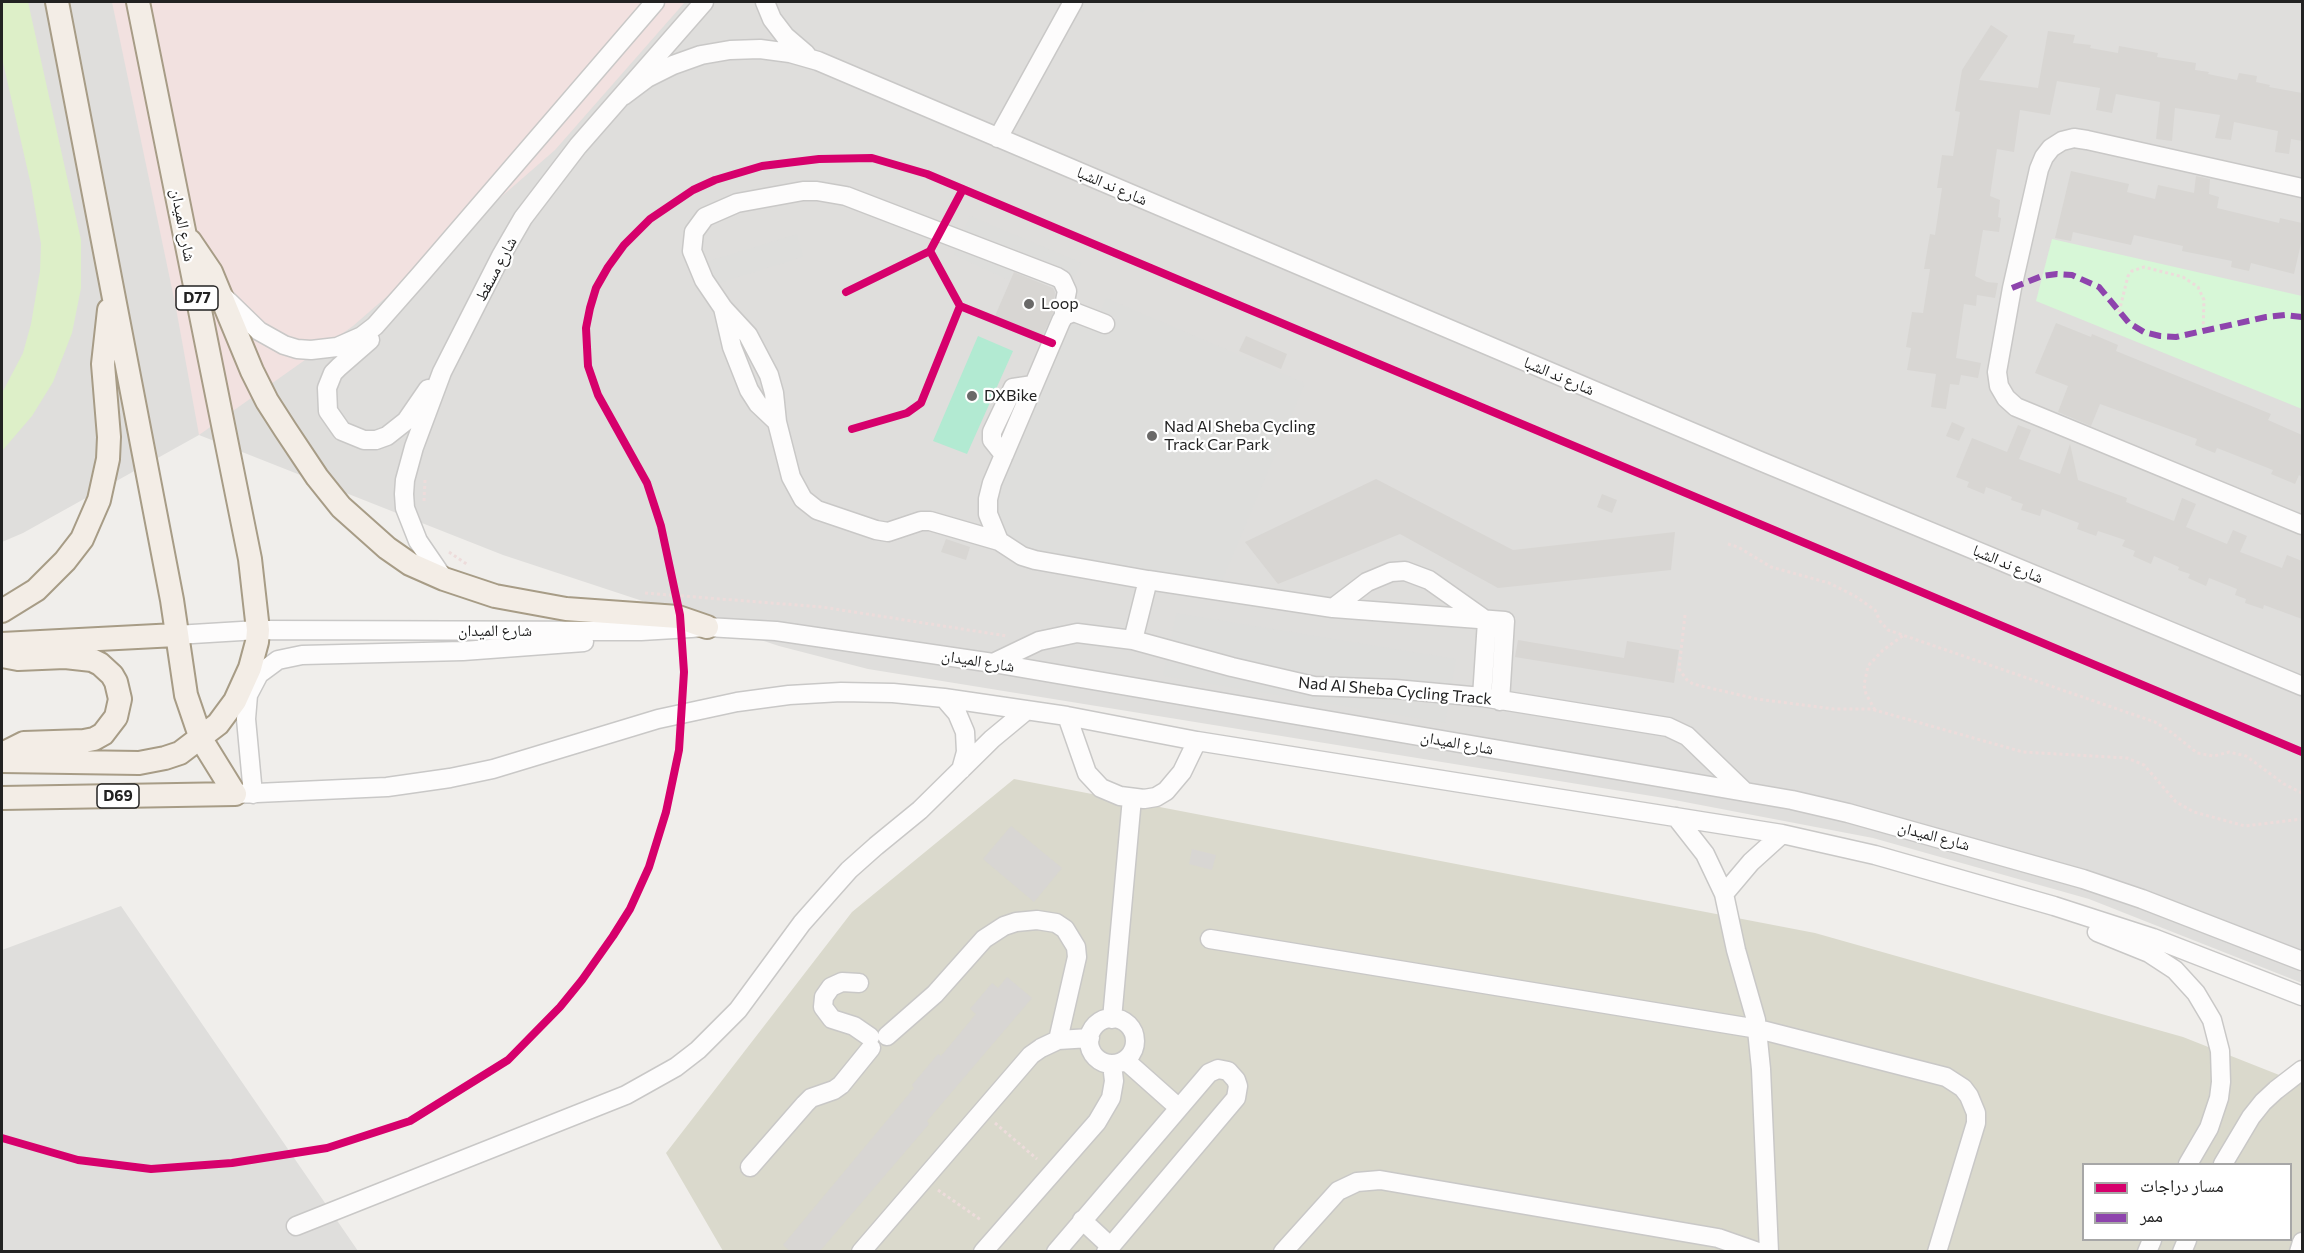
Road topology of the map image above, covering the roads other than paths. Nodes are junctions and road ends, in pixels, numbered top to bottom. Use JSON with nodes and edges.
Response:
{"nodes":[{"id":1,"x":57,"y":2,"type":"edge"},
{"id":2,"x":138,"y":2,"type":"edge"},
{"id":3,"x":655,"y":2,"type":"edge"},
{"id":4,"x":704,"y":2,"type":"edge"},
{"id":5,"x":765,"y":2,"type":"edge"},
{"id":6,"x":1073,"y":2,"type":"edge"},
{"id":7,"x":818,"y":61,"type":"junction"},
{"id":8,"x":623,"y":96,"type":"junction"},
{"id":9,"x":998,"y":138,"type":"junction"},
{"id":10,"x":2302,"y":188,"type":"edge"},
{"id":11,"x":184,"y":234,"type":"junction"},
{"id":12,"x":220,"y":293,"type":"junction"},
{"id":13,"x":112,"y":294,"type":"junction"},
{"id":14,"x":386,"y":313,"type":"junction"},
{"id":15,"x":1064,"y":316,"type":"junction"},
{"id":16,"x":1105,"y":324,"type":"dead end"},
{"id":17,"x":442,"y":372,"type":"junction"},
{"id":18,"x":2302,"y":525,"type":"edge"},
{"id":19,"x":999,"y":541,"type":"junction"},
{"id":20,"x":1379,"y":576,"type":"junction"},
{"id":21,"x":444,"y":579,"type":"junction"},
{"id":22,"x":1148,"y":580,"type":"junction"},
{"id":23,"x":1429,"y":580,"type":"junction"},
{"id":24,"x":1333,"y":608,"type":"junction"},
{"id":25,"x":2,"y":611,"type":"edge"},
{"id":26,"x":1380,"y":612,"type":"junction"},
{"id":27,"x":1426,"y":616,"type":"junction"},
{"id":28,"x":1496,"y":621,"type":"junction"},
{"id":29,"x":706,"y":627,"type":"junction"},
{"id":30,"x":258,"y":630,"type":"junction"},
{"id":31,"x":641,"y":631,"type":"junction"},
{"id":32,"x":176,"y":635,"type":"junction"},
{"id":33,"x":1133,"y":640,"type":"junction"},
{"id":34,"x":2,"y":644,"type":"edge"},
{"id":35,"x":2,"y":656,"type":"edge"},
{"id":36,"x":993,"y":663,"type":"junction"},
{"id":37,"x":2302,"y":687,"type":"edge"},
{"id":38,"x":945,"y":698,"type":"junction"},
{"id":39,"x":1491,"y":699,"type":"junction"},
{"id":40,"x":1027,"y":710,"type":"junction"},
{"id":41,"x":1067,"y":716,"type":"junction"},
{"id":42,"x":201,"y":739,"type":"junction"},
{"id":43,"x":1197,"y":741,"type":"junction"},
{"id":44,"x":2,"y":754,"type":"edge"},
{"id":45,"x":2,"y":761,"type":"edge"},
{"id":46,"x":961,"y":771,"type":"junction"},
{"id":47,"x":1745,"y":792,"type":"junction"},
{"id":48,"x":244,"y":794,"type":"junction"},
{"id":49,"x":2,"y":798,"type":"edge"},
{"id":50,"x":1132,"y":798,"type":"junction"},
{"id":51,"x":1676,"y":817,"type":"junction"},
{"id":52,"x":1782,"y":834,"type":"junction"},
{"id":53,"x":1724,"y":894,"type":"junction"},
{"id":54,"x":2054,"y":906,"type":"junction"},
{"id":55,"x":1210,"y":939,"type":"dead end"},
{"id":56,"x":2302,"y":961,"type":"edge"},
{"id":57,"x":859,"y":983,"type":"dead end"},
{"id":58,"x":2302,"y":996,"type":"edge"},
{"id":59,"x":1112,"y":1019,"type":"junction"},
{"id":60,"x":1758,"y":1029,"type":"junction"},
{"id":61,"x":1090,"y":1038,"type":"junction"},
{"id":62,"x":876,"y":1040,"type":"junction"},
{"id":63,"x":1058,"y":1040,"type":"junction"},
{"id":64,"x":1119,"y":1062,"type":"junction"},
{"id":65,"x":2302,"y":1070,"type":"edge"},
{"id":66,"x":1179,"y":1108,"type":"junction"},
{"id":67,"x":2189,"y":1163,"type":"edge"},
{"id":68,"x":2224,"y":1163,"type":"edge"},
{"id":69,"x":750,"y":1167,"type":"dead end"},
{"id":70,"x":1082,"y":1220,"type":"junction"},
{"id":71,"x":296,"y":1226,"type":"dead end"},
{"id":72,"x":2302,"y":1242,"type":"edge"},
{"id":73,"x":1108,"y":1249,"type":"edge"},
{"id":74,"x":861,"y":1251,"type":"edge"},
{"id":75,"x":983,"y":1251,"type":"edge"},
{"id":76,"x":1056,"y":1251,"type":"edge"},
{"id":77,"x":1283,"y":1251,"type":"edge"},
{"id":78,"x":1758,"y":1251,"type":"edge"},
{"id":79,"x":1769,"y":1251,"type":"edge"},
{"id":80,"x":1937,"y":1251,"type":"edge"},
{"id":81,"x":2299,"y":1251,"type":"edge"}],
"edges":[{"from":1,"to":13,"type":"main road"},
{"from":2,"to":11,"type":"main road","name":"شارع الميدان","number":"D77"},
{"from":3,"to":14,"type":"street"},
{"from":4,"to":8,"type":"street","name":"شارع مسقط"},
{"from":5,"to":7,"type":"street","name":"شارع ند الشبا"},
{"from":6,"to":9,"type":"street"},
{"from":7,"to":8,"type":"street","name":"شارع ند الشبا"},
{"from":7,"to":9,"type":"street","name":"شارع ند الشبا"},
{"from":8,"to":17,"type":"street","name":"شارع مسقط"},
{"from":9,"to":37,"type":"street","name":"شارع ند الشبا"},
{"from":10,"to":18,"type":"street"},
{"from":11,"to":12,"type":"main road"},
{"from":11,"to":30,"type":"main road","name":"شارع الميدان","number":"D77"},
{"from":12,"to":14,"type":"street"},
{"from":12,"to":21,"type":"main road"},
{"from":13,"to":25,"type":"main road"},
{"from":13,"to":32,"type":"main road"},
{"from":14,"to":17,"type":"street"},
{"from":15,"to":16,"type":"street"},
{"from":15,"to":19,"type":"street"},
{"from":15,"to":19,"type":"street"},
{"from":17,"to":21,"type":"street","name":"شارع مسقط"},
{"from":19,"to":22,"type":"street"},
{"from":20,"to":23,"type":"street"},
{"from":20,"to":24,"type":"street"},
{"from":20,"to":26,"type":"street"},
{"from":21,"to":29,"type":"main road"},
{"from":22,"to":24,"type":"street"},
{"from":22,"to":33,"type":"street"},
{"from":23,"to":27,"type":"street"},
{"from":23,"to":28,"type":"street"},
{"from":24,"to":26,"type":"street"},
{"from":26,"to":27,"type":"street"},
{"from":27,"to":28,"type":"street"},
{"from":28,"to":39,"type":"street"},
{"from":29,"to":31,"type":"street","name":"شارع الميدان"},
{"from":29,"to":36,"type":"street","name":"شارع الميدان"},
{"from":30,"to":31,"type":"street","name":"شارع الميدان"},
{"from":30,"to":32,"type":"street"},
{"from":30,"to":42,"type":"main road"},
{"from":31,"to":48,"type":"street"},
{"from":32,"to":34,"type":"main road"},
{"from":32,"to":42,"type":"main road"},
{"from":33,"to":36,"type":"street","name":"Nad Al Sheba Cycling Track"},
{"from":33,"to":39,"type":"street","name":"Nad Al Sheba Cycling Track"},
{"from":35,"to":44,"type":"main road"},
{"from":36,"to":47,"type":"street","name":"شارع الميدان"},
{"from":38,"to":40,"type":"street","name":"شارع الميدان","number":"D69"},
{"from":38,"to":46,"type":"street"},
{"from":38,"to":48,"type":"street","name":"شارع الميدان","number":"D69"},
{"from":39,"to":47,"type":"street","name":"Nad Al Sheba Cycling Track"},
{"from":40,"to":41,"type":"street","name":"شارع الميدان","number":"D69"},
{"from":40,"to":46,"type":"street"},
{"from":41,"to":43,"type":"street","name":"شارع الميدان","number":"D69"},
{"from":41,"to":50,"type":"street"},
{"from":42,"to":45,"type":"main road"},
{"from":42,"to":48,"type":"main road"},
{"from":43,"to":50,"type":"street"},
{"from":43,"to":51,"type":"street","name":"شارع الميدان","number":"D69"},
{"from":46,"to":71,"type":"street"},
{"from":47,"to":56,"type":"street","name":"شارع الميدان"},
{"from":48,"to":49,"type":"main road","name":"شارع الميدان","number":"D69"},
{"from":50,"to":59,"type":"street"},
{"from":51,"to":52,"type":"street","name":"شارع الميدان","number":"D69"},
{"from":51,"to":53,"type":"street"},
{"from":52,"to":53,"type":"street"},
{"from":52,"to":54,"type":"street","name":"شارع الميدان","number":"D69"},
{"from":53,"to":60,"type":"street"},
{"from":54,"to":58,"type":"street","name":"شارع الميدان","number":"D69"},
{"from":54,"to":67,"type":"street"},
{"from":55,"to":60,"type":"street"},
{"from":57,"to":62,"type":"street"},
{"from":59,"to":61,"type":"street"},
{"from":59,"to":64,"type":"street"},
{"from":60,"to":79,"type":"street"},
{"from":60,"to":80,"type":"street"},
{"from":61,"to":63,"type":"street"},
{"from":61,"to":64,"type":"street"},
{"from":62,"to":63,"type":"street"},
{"from":62,"to":69,"type":"street"},
{"from":63,"to":74,"type":"street"},
{"from":64,"to":66,"type":"street"},
{"from":64,"to":75,"type":"street"},
{"from":65,"to":68,"type":"street"},
{"from":66,"to":70,"type":"street"},
{"from":66,"to":73,"type":"street"},
{"from":70,"to":73,"type":"street"},
{"from":70,"to":76,"type":"street"},
{"from":72,"to":81,"type":"street"},
{"from":77,"to":78,"type":"street"}]}
